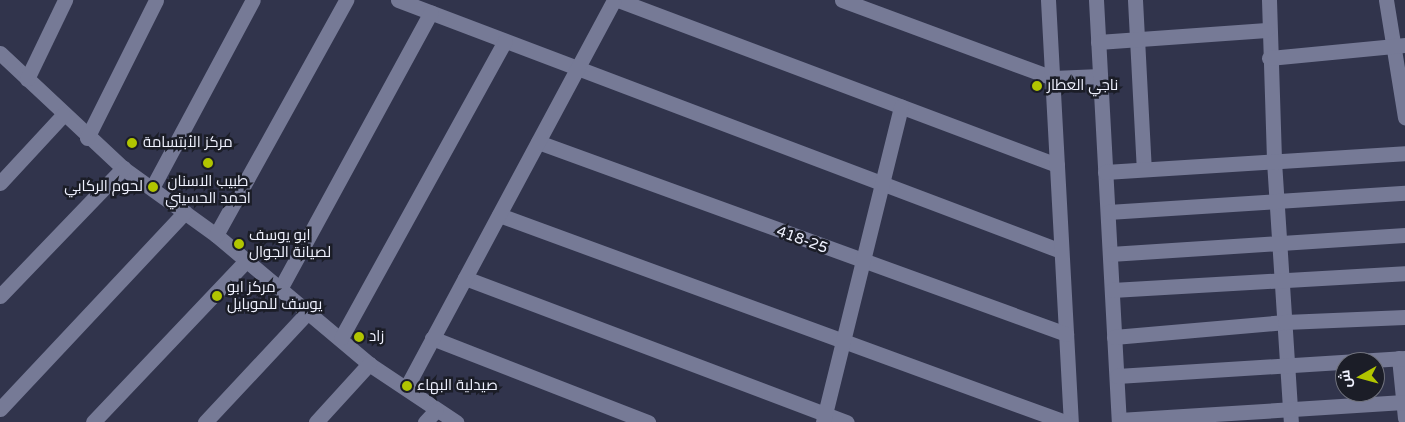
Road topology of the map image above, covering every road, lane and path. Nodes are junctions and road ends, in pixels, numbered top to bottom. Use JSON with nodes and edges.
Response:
{"nodes":[{"id":1,"x":65,"y":0,"type":"edge"},
{"id":2,"x":156,"y":0,"type":"edge"},
{"id":3,"x":253,"y":0,"type":"edge"},
{"id":4,"x":346,"y":0,"type":"edge"},
{"id":5,"x":398,"y":0,"type":"edge"},
{"id":6,"x":616,"y":0,"type":"edge"},
{"id":7,"x":842,"y":0,"type":"edge"},
{"id":8,"x":1048,"y":0,"type":"edge"},
{"id":9,"x":1096,"y":0,"type":"edge"},
{"id":10,"x":1135,"y":0,"type":"edge"},
{"id":11,"x":1269,"y":0,"type":"edge"},
{"id":12,"x":1386,"y":0,"type":"edge"},
{"id":13,"x":430,"y":12,"type":"junction"},
{"id":14,"x":1267,"y":30,"type":"junction"},
{"id":15,"x":1137,"y":37,"type":"junction"},
{"id":16,"x":505,"y":41,"type":"junction"},
{"id":17,"x":1098,"y":42,"type":"junction"},
{"id":18,"x":1399,"y":45,"type":"edge"},
{"id":19,"x":1,"y":57,"type":"edge"},
{"id":20,"x":1269,"y":58,"type":"junction"},
{"id":21,"x":577,"y":68,"type":"junction"},
{"id":22,"x":1100,"y":76,"type":"junction"},
{"id":23,"x":1053,"y":78,"type":"junction"},
{"id":24,"x":28,"y":79,"type":"junction"},
{"id":25,"x":901,"y":107,"type":"junction"},
{"id":26,"x":63,"y":115,"type":"junction"},
{"id":27,"x":1405,"y":117,"type":"edge"},
{"id":28,"x":87,"y":138,"type":"junction"},
{"id":29,"x":538,"y":142,"type":"junction"},
{"id":30,"x":1405,"y":153,"type":"edge"},
{"id":31,"x":1274,"y":161,"type":"junction"},
{"id":32,"x":1057,"y":165,"type":"junction"},
{"id":33,"x":123,"y":168,"type":"junction"},
{"id":34,"x":1144,"y":169,"type":"junction"},
{"id":35,"x":1105,"y":172,"type":"junction"},
{"id":36,"x":0,"y":183,"type":"edge"},
{"id":37,"x":882,"y":183,"type":"junction"},
{"id":38,"x":152,"y":188,"type":"junction"},
{"id":39,"x":1405,"y":193,"type":"edge"},
{"id":40,"x":1277,"y":200,"type":"junction"},
{"id":41,"x":185,"y":212,"type":"junction"},
{"id":42,"x":1108,"y":212,"type":"junction"},
{"id":43,"x":499,"y":215,"type":"junction"},
{"id":44,"x":216,"y":235,"type":"junction"},
{"id":45,"x":1405,"y":236,"type":"edge"},
{"id":46,"x":1280,"y":244,"type":"junction"},
{"id":47,"x":1061,"y":251,"type":"junction"},
{"id":48,"x":1110,"y":254,"type":"junction"},
{"id":49,"x":246,"y":261,"type":"junction"},
{"id":50,"x":862,"y":262,"type":"junction"},
{"id":51,"x":1405,"y":273,"type":"edge"},
{"id":52,"x":465,"y":278,"type":"junction"},
{"id":53,"x":1282,"y":281,"type":"junction"},
{"id":54,"x":280,"y":289,"type":"junction"},
{"id":55,"x":1112,"y":290,"type":"junction"},
{"id":56,"x":0,"y":296,"type":"edge"},
{"id":57,"x":307,"y":313,"type":"junction"},
{"id":58,"x":1405,"y":317,"type":"edge"},
{"id":59,"x":1285,"y":322,"type":"junction"},
{"id":60,"x":1066,"y":334,"type":"junction"},
{"id":61,"x":341,"y":338,"type":"junction"},
{"id":62,"x":432,"y":338,"type":"junction"},
{"id":63,"x":843,"y":338,"type":"junction"},
{"id":64,"x":1114,"y":338,"type":"junction"},
{"id":65,"x":1402,"y":358,"type":"edge"},
{"id":66,"x":1288,"y":363,"type":"junction"},
{"id":67,"x":369,"y":364,"type":"junction"},
{"id":68,"x":1117,"y":376,"type":"junction"},
{"id":69,"x":406,"y":388,"type":"junction"},
{"id":70,"x":1404,"y":402,"type":"junction"},
{"id":71,"x":0,"y":409,"type":"edge"},
{"id":72,"x":436,"y":410,"type":"junction"},
{"id":73,"x":1291,"y":415,"type":"edge"},
{"id":74,"x":824,"y":418,"type":"edge"},
{"id":75,"x":1405,"y":418,"type":"edge"},
{"id":76,"x":1119,"y":421,"type":"edge"},
{"id":77,"x":93,"y":422,"type":"edge"},
{"id":78,"x":206,"y":422,"type":"edge"},
{"id":79,"x":316,"y":422,"type":"edge"},
{"id":80,"x":425,"y":422,"type":"edge"},
{"id":81,"x":456,"y":422,"type":"edge"},
{"id":82,"x":648,"y":422,"type":"edge"},
{"id":83,"x":847,"y":422,"type":"edge"},
{"id":84,"x":1065,"y":422,"type":"edge"},
{"id":85,"x":1071,"y":422,"type":"edge"}],
"edges":[{"from":1,"to":24,"type":"street"},
{"from":2,"to":28,"type":"street"},
{"from":3,"to":38,"type":"street"},
{"from":4,"to":44,"type":"street"},
{"from":5,"to":13,"type":"street"},
{"from":6,"to":21,"type":"street"},
{"from":6,"to":25,"type":"street"},
{"from":7,"to":23,"type":"street"},
{"from":8,"to":23,"type":"street"},
{"from":9,"to":17,"type":"street"},
{"from":10,"to":15,"type":"street"},
{"from":11,"to":14,"type":"street"},
{"from":12,"to":18,"type":"street"},
{"from":13,"to":16,"type":"street"},
{"from":13,"to":54,"type":"street"},
{"from":14,"to":15,"type":"street"},
{"from":14,"to":20,"type":"street"},
{"from":15,"to":17,"type":"street"},
{"from":15,"to":34,"type":"street"},
{"from":16,"to":21,"type":"street"},
{"from":16,"to":61,"type":"street"},
{"from":17,"to":22,"type":"street"},
{"from":18,"to":20,"type":"street"},
{"from":18,"to":27,"type":"street"},
{"from":19,"to":24,"type":"street"},
{"from":20,"to":31,"type":"street"},
{"from":21,"to":29,"type":"street"},
{"from":21,"to":37,"type":"street"},
{"from":22,"to":23,"type":"street"},
{"from":22,"to":35,"type":"street"},
{"from":23,"to":32,"type":"street"},
{"from":24,"to":26,"type":"street"},
{"from":25,"to":32,"type":"street"},
{"from":25,"to":37,"type":"street"},
{"from":26,"to":28,"type":"street"},
{"from":26,"to":36,"type":"street"},
{"from":28,"to":33,"type":"street"},
{"from":29,"to":43,"type":"street"},
{"from":29,"to":50,"type":"street","name":"418-25"},
{"from":30,"to":31,"type":"street"},
{"from":31,"to":34,"type":"street"},
{"from":31,"to":40,"type":"street"},
{"from":32,"to":47,"type":"street"},
{"from":33,"to":38,"type":"street"},
{"from":33,"to":56,"type":"street"},
{"from":34,"to":35,"type":"street"},
{"from":35,"to":42,"type":"street"},
{"from":37,"to":47,"type":"street"},
{"from":37,"to":50,"type":"street"},
{"from":38,"to":41,"type":"street"},
{"from":39,"to":40,"type":"street"},
{"from":40,"to":42,"type":"street"},
{"from":40,"to":46,"type":"street"},
{"from":41,"to":44,"type":"street"},
{"from":41,"to":71,"type":"street"},
{"from":42,"to":48,"type":"street"},
{"from":43,"to":52,"type":"street"},
{"from":43,"to":63,"type":"street"},
{"from":44,"to":49,"type":"street"},
{"from":45,"to":46,"type":"street"},
{"from":46,"to":48,"type":"street"},
{"from":46,"to":53,"type":"street"},
{"from":47,"to":60,"type":"street"},
{"from":48,"to":55,"type":"street"},
{"from":49,"to":54,"type":"street"},
{"from":49,"to":77,"type":"street"},
{"from":50,"to":60,"type":"street","name":"418-25"},
{"from":50,"to":63,"type":"street"},
{"from":51,"to":53,"type":"street"},
{"from":52,"to":62,"type":"street"},
{"from":52,"to":74,"type":"street"},
{"from":53,"to":55,"type":"street"},
{"from":53,"to":59,"type":"street"},
{"from":54,"to":57,"type":"street"},
{"from":55,"to":64,"type":"street"},
{"from":57,"to":61,"type":"street"},
{"from":57,"to":78,"type":"street"},
{"from":58,"to":59,"type":"street"},
{"from":59,"to":64,"type":"street"},
{"from":59,"to":66,"type":"street"},
{"from":60,"to":85,"type":"street"},
{"from":61,"to":67,"type":"street"},
{"from":62,"to":69,"type":"street"},
{"from":62,"to":82,"type":"street"},
{"from":63,"to":74,"type":"street"},
{"from":63,"to":84,"type":"street"},
{"from":64,"to":68,"type":"street"},
{"from":65,"to":66,"type":"street"},
{"from":65,"to":70,"type":"street"},
{"from":66,"to":68,"type":"street"},
{"from":66,"to":73,"type":"street"},
{"from":67,"to":69,"type":"street"},
{"from":67,"to":79,"type":"street"},
{"from":68,"to":76,"type":"street"},
{"from":69,"to":72,"type":"street"},
{"from":70,"to":73,"type":"street"},
{"from":70,"to":75,"type":"street"},
{"from":72,"to":80,"type":"street"},
{"from":72,"to":81,"type":"street"},
{"from":73,"to":76,"type":"street"},
{"from":74,"to":83,"type":"street"}]}
